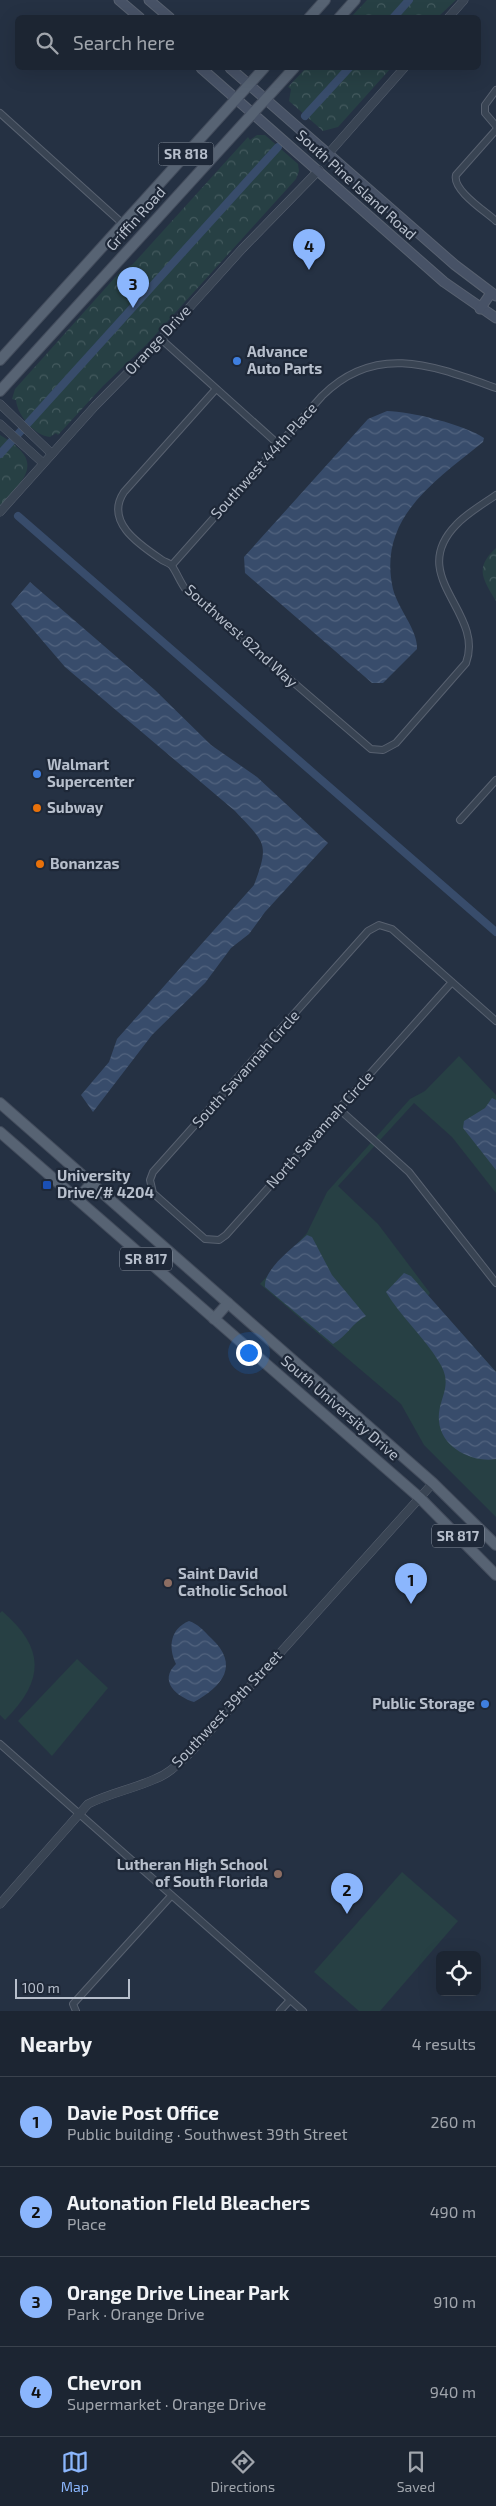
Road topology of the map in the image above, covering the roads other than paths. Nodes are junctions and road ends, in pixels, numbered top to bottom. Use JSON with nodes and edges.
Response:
{"nodes":[{"id":1,"x":119,"y":0,"type":"edge"},
{"id":2,"x":149,"y":0,"type":"edge"},
{"id":3,"x":325,"y":0,"type":"edge"},
{"id":4,"x":355,"y":0,"type":"edge"},
{"id":5,"x":464,"y":0,"type":"edge"},
{"id":6,"x":136,"y":15,"type":"edge"},
{"id":7,"x":166,"y":15,"type":"edge"},
{"id":8,"x":312,"y":15,"type":"edge"},
{"id":9,"x":342,"y":15,"type":"edge"},
{"id":10,"x":451,"y":15,"type":"edge"},
{"id":11,"x":203,"y":70,"type":"edge"},
{"id":12,"x":232,"y":70,"type":"edge"},
{"id":13,"x":262,"y":70,"type":"edge"},
{"id":14,"x":292,"y":70,"type":"edge"},
{"id":15,"x":402,"y":70,"type":"edge"},
{"id":16,"x":249,"y":84,"type":"junction"},
{"id":17,"x":496,"y":90,"type":"edge"},
{"id":18,"x":236,"y":98,"type":"junction"},
{"id":19,"x":266,"y":98,"type":"junction"},
{"id":20,"x":253,"y":112,"type":"junction"},
{"id":21,"x":0,"y":113,"type":"edge"},
{"id":22,"x":496,"y":126,"type":"edge"},
{"id":23,"x":496,"y":130,"type":"edge"},
{"id":24,"x":329,"y":153,"type":"junction"},
{"id":25,"x":319,"y":170,"type":"junction"},
{"id":26,"x":496,"y":221,"type":"edge"},
{"id":27,"x":123,"y":224,"type":"junction"},
{"id":28,"x":494,"y":294,"type":"edge"},
{"id":29,"x":480,"y":309,"type":"junction"},
{"id":30,"x":496,"y":318,"type":"edge"},
{"id":31,"x":161,"y":339,"type":"junction"},
{"id":32,"x":0,"y":360,"type":"edge"},
{"id":33,"x":496,"y":388,"type":"edge"},
{"id":34,"x":216,"y":389,"type":"junction"},
{"id":35,"x":0,"y":391,"type":"edge"},
{"id":36,"x":1,"y":406,"type":"edge"},
{"id":37,"x":0,"y":424,"type":"edge"},
{"id":38,"x":278,"y":444,"type":"junction"},
{"id":39,"x":52,"y":454,"type":"junction"},
{"id":40,"x":43,"y":463,"type":"junction"},
{"id":41,"x":496,"y":495,"type":"edge"},
{"id":42,"x":0,"y":512,"type":"edge"},
{"id":43,"x":172,"y":565,"type":"junction"},
{"id":44,"x":496,"y":780,"type":"edge"},
{"id":45,"x":460,"y":820,"type":"dead end"},
{"id":46,"x":452,"y":982,"type":"junction"},
{"id":47,"x":496,"y":1020,"type":"edge"},
{"id":48,"x":0,"y":1103,"type":"edge"},
{"id":49,"x":339,"y":1109,"type":"junction"},
{"id":50,"x":0,"y":1132,"type":"edge"},
{"id":51,"x":92,"y":1183,"type":"junction"},
{"id":52,"x":77,"y":1199,"type":"junction"},
{"id":53,"x":180,"y":1217,"type":"joint"},
{"id":54,"x":496,"y":1283,"type":"edge"},
{"id":55,"x":228,"y":1303,"type":"junction"},
{"id":56,"x":214,"y":1319,"type":"junction"},
{"id":57,"x":433,"y":1483,"type":"junction"},
{"id":58,"x":420,"y":1498,"type":"junction"},
{"id":59,"x":496,"y":1545,"type":"edge"},
{"id":60,"x":496,"y":1574,"type":"edge"},
{"id":61,"x":0,"y":1744,"type":"edge"},
{"id":62,"x":80,"y":1813,"type":"junction"},
{"id":63,"x":171,"y":1896,"type":"junction"},
{"id":64,"x":0,"y":1904,"type":"edge"},
{"id":65,"x":290,"y":2000,"type":"junction"},
{"id":66,"x":76,"y":2011,"type":"edge"},
{"id":67,"x":280,"y":2011,"type":"edge"},
{"id":68,"x":303,"y":2011,"type":"edge"}],
"edges":[{"from":1,"to":6,"type":"main road"},
{"from":2,"to":7,"type":"main road"},
{"from":3,"to":8,"type":"main road"},
{"from":4,"to":9,"type":"main road"},
{"from":5,"to":10,"type":"street"},
{"from":11,"to":18,"type":"main road","name":"South Pine Island Road"},
{"from":12,"to":16,"type":"main road","name":"South Pine Island Road"},
{"from":13,"to":16,"type":"main road","name":"Griffin Road","number":"SR 818"},
{"from":14,"to":19,"type":"main road","name":"Griffin Road","number":"SR 818"},
{"from":15,"to":24,"type":"street"},
{"from":16,"to":18,"type":"main road","name":"Griffin Road","number":"SR 818"},
{"from":16,"to":19,"type":"main road","name":"South Pine Island Road"},
{"from":17,"to":22,"type":"street"},
{"from":18,"to":20,"type":"main road","name":"South Pine Island Road"},
{"from":18,"to":27,"type":"main road","name":"Griffin Road","number":"SR 818"},
{"from":19,"to":20,"type":"main road","name":"Griffin Road","number":"SR 818"},
{"from":19,"to":24,"type":"main road","name":"South Pine Island Road"},
{"from":20,"to":25,"type":"main road","name":"South Pine Island Road"},
{"from":20,"to":35,"type":"main road","name":"Griffin Road","number":"SR 818"},
{"from":21,"to":27,"type":"street"},
{"from":23,"to":26,"type":"street"},
{"from":24,"to":28,"type":"main road","name":"South Pine Island Road"},
{"from":25,"to":29,"type":"main road","name":"South Pine Island Road"},
{"from":25,"to":31,"type":"street","name":"Orange Drive"},
{"from":27,"to":32,"type":"main road","name":"Griffin Road","number":"SR 818"},
{"from":28,"to":29,"type":"main road"},
{"from":29,"to":30,"type":"main road","name":"South Pine Island Road"},
{"from":31,"to":34,"type":"street"},
{"from":31,"to":39,"type":"street","name":"Orange Drive"},
{"from":33,"to":38,"type":"street","name":"Southwest 44th Place"},
{"from":34,"to":38,"type":"street"},
{"from":34,"to":43,"type":"street","name":"Southwest 82nd Way"},
{"from":36,"to":39,"type":"street"},
{"from":37,"to":40,"type":"street"},
{"from":38,"to":43,"type":"street","name":"Southwest 44th Place"},
{"from":39,"to":40,"type":"street","name":"Orange Drive"},
{"from":40,"to":42,"type":"street","name":"Orange Drive"},
{"from":41,"to":43,"type":"street","name":"Southwest 82nd Way"},
{"from":44,"to":45,"type":"street"},
{"from":46,"to":47,"type":"street"},
{"from":46,"to":49,"type":"street","name":"North Savannah Circle"},
{"from":46,"to":53,"type":"street","name":"South Savannah Circle"},
{"from":48,"to":51,"type":"main road","name":"South University Drive","number":"SR 817"},
{"from":49,"to":53,"type":"street","name":"North Savannah Circle"},
{"from":49,"to":54,"type":"street"},
{"from":50,"to":52,"type":"main road","name":"South University Drive","number":"SR 817"},
{"from":51,"to":52,"type":"main road"},
{"from":51,"to":55,"type":"main road","name":"South University Drive","number":"SR 817"},
{"from":52,"to":56,"type":"main road","name":"South University Drive","number":"SR 817"},
{"from":55,"to":56,"type":"main road"},
{"from":55,"to":57,"type":"main road","name":"South University Drive","number":"SR 817"},
{"from":56,"to":58,"type":"main road","name":"South University Drive","number":"SR 817"},
{"from":57,"to":58,"type":"street","name":"Southwest 39th Street"},
{"from":57,"to":59,"type":"main road","name":"South University Drive","number":"SR 817"},
{"from":58,"to":60,"type":"main road","name":"South University Drive","number":"SR 817"},
{"from":58,"to":62,"type":"street","name":"Southwest 39th Street"},
{"from":61,"to":62,"type":"street"},
{"from":62,"to":63,"type":"street"},
{"from":62,"to":64,"type":"street","name":"Southwest 39th Street"},
{"from":63,"to":65,"type":"street"},
{"from":63,"to":66,"type":"street"},
{"from":65,"to":67,"type":"street"},
{"from":65,"to":68,"type":"street"}]}
